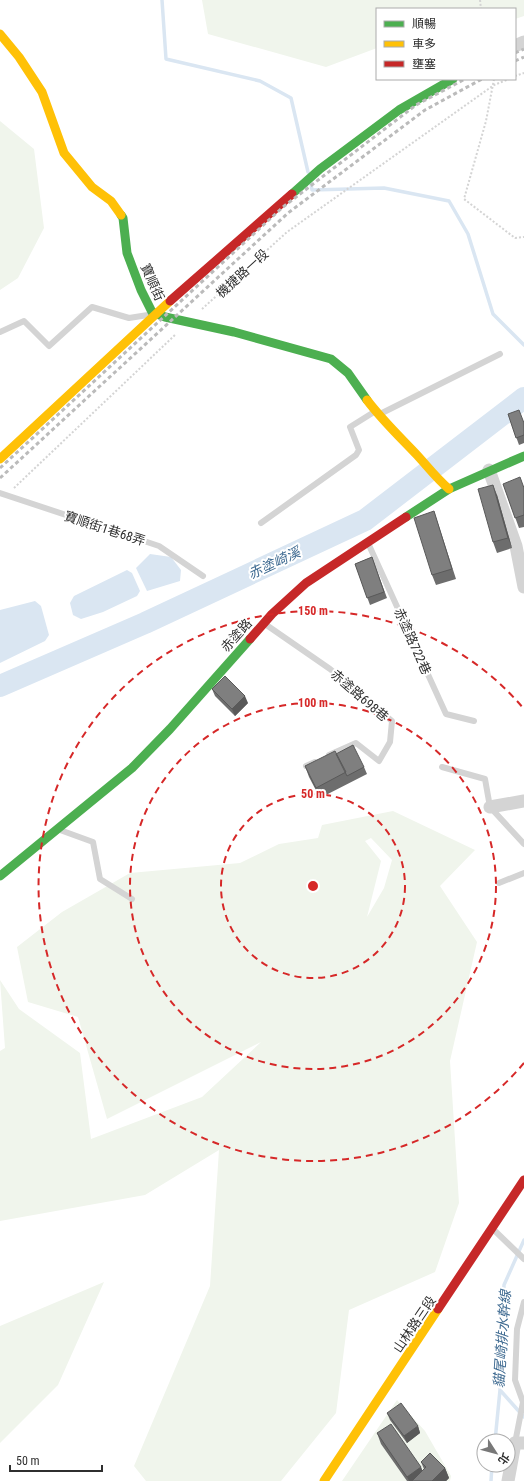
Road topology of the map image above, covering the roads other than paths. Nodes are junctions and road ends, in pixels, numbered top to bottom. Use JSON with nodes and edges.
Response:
{"nodes":[{"id":1,"x":0,"y":34,"type":"edge"},
{"id":2,"x":451,"y":80,"type":"edge"},
{"id":3,"x":156,"y":314,"type":"junction"},
{"id":4,"x":0,"y":332,"type":"edge"},
{"id":5,"x":500,"y":354,"type":"dead end"},
{"id":6,"x":377,"y":413,"type":"junction"},
{"id":7,"x":524,"y":456,"type":"edge"},
{"id":8,"x":0,"y":459,"type":"edge"},
{"id":9,"x":490,"y":470,"type":"junction"},
{"id":10,"x":449,"y":489,"type":"junction"},
{"id":11,"x":3,"y":494,"type":"edge"},
{"id":12,"x":261,"y":523,"type":"dead end"},
{"id":13,"x":368,"y":542,"type":"junction"},
{"id":14,"x":203,"y":576,"type":"dead end"},
{"id":15,"x":524,"y":587,"type":"edge"},
{"id":16,"x":264,"y":623,"type":"junction"},
{"id":17,"x":474,"y":722,"type":"dead end"},
{"id":18,"x":306,"y":766,"type":"edge"},
{"id":19,"x":442,"y":767,"type":"dead end"},
{"id":20,"x":524,"y":801,"type":"edge"},
{"id":21,"x":490,"y":807,"type":"junction"},
{"id":22,"x":58,"y":829,"type":"junction"},
{"id":23,"x":524,"y":844,"type":"edge"},
{"id":24,"x":524,"y":872,"type":"edge"},
{"id":25,"x":0,"y":876,"type":"edge"},
{"id":26,"x":499,"y":883,"type":"dead end"},
{"id":27,"x":132,"y":899,"type":"dead end"},
{"id":28,"x":524,"y":1180,"type":"edge"},
{"id":29,"x":493,"y":1229,"type":"junction"},
{"id":30,"x":524,"y":1259,"type":"edge"},
{"id":31,"x":524,"y":1302,"type":"edge"},
{"id":32,"x":520,"y":1443,"type":"edge"},
{"id":33,"x":324,"y":1481,"type":"edge"},
{"id":34,"x":508,"y":1481,"type":"edge"}],
"edges":[{"from":1,"to":3,"type":"street","name":"寶順街"},
{"from":2,"to":3,"type":"street","name":"機捷路一段"},
{"from":3,"to":4,"type":"lane"},
{"from":3,"to":6,"type":"street","name":"寶順街"},
{"from":3,"to":8,"type":"street","name":"機捷路一段"},
{"from":5,"to":6,"type":"lane"},
{"from":6,"to":10,"type":"street","name":"寶順街"},
{"from":6,"to":12,"type":"lane"},
{"from":7,"to":9,"type":"street","name":"赤塗路"},
{"from":9,"to":10,"type":"street","name":"赤塗路"},
{"from":9,"to":15,"type":"street"},
{"from":10,"to":13,"type":"street","name":"赤塗路"},
{"from":11,"to":14,"type":"lane","name":"寶順街1巷68弄"},
{"from":13,"to":16,"type":"street","name":"赤塗路"},
{"from":13,"to":17,"type":"lane","name":"赤塗路722巷"},
{"from":16,"to":18,"type":"lane","name":"赤塗路698巷"},
{"from":16,"to":22,"type":"street","name":"赤塗路"},
{"from":19,"to":21,"type":"lane"},
{"from":20,"to":21,"type":"street"},
{"from":21,"to":23,"type":"lane"},
{"from":22,"to":25,"type":"street","name":"赤塗路"},
{"from":22,"to":27,"type":"lane"},
{"from":24,"to":26,"type":"lane"},
{"from":28,"to":29,"type":"street","name":"山林路三段"},
{"from":29,"to":30,"type":"lane"},
{"from":29,"to":33,"type":"street","name":"山林路三段"},
{"from":31,"to":32,"type":"lane"},
{"from":32,"to":34,"type":"street"}]}
